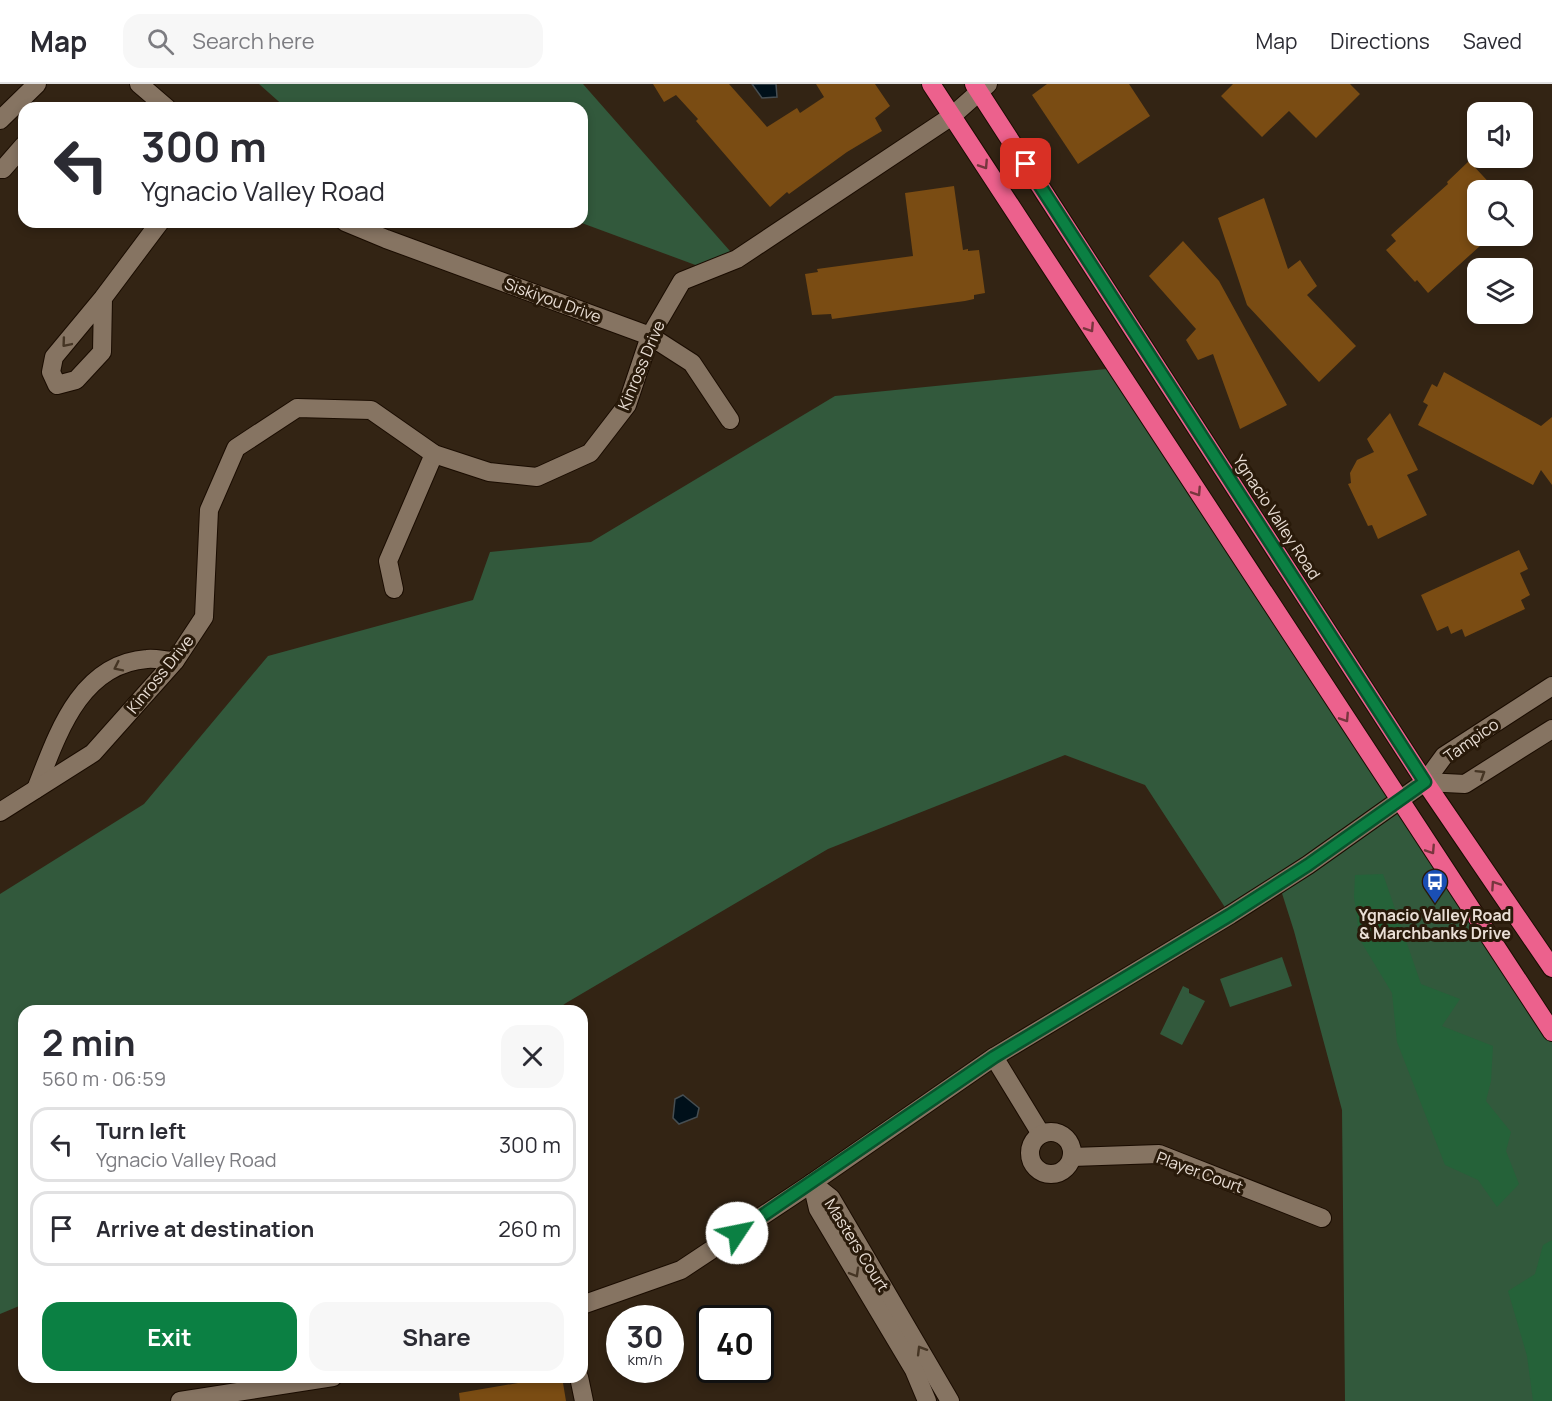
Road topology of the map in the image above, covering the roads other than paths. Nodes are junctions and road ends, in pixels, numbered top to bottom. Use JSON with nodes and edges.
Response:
{"nodes":[{"id":1,"x":139,"y":84,"type":"edge"},
{"id":2,"x":931,"y":84,"type":"edge"},
{"id":3,"x":35,"y":86,"type":"edge"},
{"id":4,"x":981,"y":87,"type":"edge"},
{"id":5,"x":19,"y":102,"type":"edge"},
{"id":6,"x":34,"y":102,"type":"edge"},
{"id":7,"x":160,"y":102,"type":"edge"},
{"id":8,"x":18,"y":103,"type":"edge"},
{"id":9,"x":952,"y":116,"type":"junction"},
{"id":10,"x":0,"y":120,"type":"edge"},
{"id":11,"x":18,"y":152,"type":"edge"},
{"id":12,"x":0,"y":169,"type":"edge"},
{"id":13,"x":156,"y":228,"type":"edge"},
{"id":14,"x":359,"y":228,"type":"edge"},
{"id":15,"x":104,"y":298,"type":"dead end"},
{"id":16,"x":650,"y":336,"type":"junction"},
{"id":17,"x":730,"y":420,"type":"dead end"},
{"id":18,"x":434,"y":453,"type":"junction"},
{"id":19,"x":393,"y":589,"type":"dead end"},
{"id":20,"x":175,"y":662,"type":"junction"},
{"id":21,"x":1552,"y":686,"type":"edge"},
{"id":22,"x":1552,"y":729,"type":"edge"},
{"id":23,"x":1425,"y":782,"type":"junction"},
{"id":24,"x":36,"y":789,"type":"junction"},
{"id":25,"x":1399,"y":801,"type":"junction"},
{"id":26,"x":0,"y":812,"type":"edge"},
{"id":27,"x":1552,"y":968,"type":"edge"},
{"id":28,"x":1552,"y":1032,"type":"edge"},
{"id":29,"x":994,"y":1057,"type":"junction"},
{"id":30,"x":1041,"y":1134,"type":"junction"},
{"id":31,"x":1072,"y":1157,"type":"junction"},
{"id":32,"x":812,"y":1183,"type":"junction"},
{"id":33,"x":1322,"y":1218,"type":"dead end"},
{"id":34,"x":588,"y":1303,"type":"edge"},
{"id":35,"x":295,"y":1383,"type":"edge"},
{"id":36,"x":580,"y":1383,"type":"edge"},
{"id":37,"x":180,"y":1401,"type":"edge"},
{"id":38,"x":584,"y":1401,"type":"edge"},
{"id":39,"x":927,"y":1401,"type":"edge"},
{"id":40,"x":950,"y":1401,"type":"edge"}],
"edges":[{"from":1,"to":7,"type":"street"},
{"from":2,"to":9,"type":"highway"},
{"from":3,"to":5,"type":"street"},
{"from":3,"to":6,"type":"street"},
{"from":4,"to":9,"type":"street","name":"Kinross Drive"},
{"from":4,"to":23,"type":"highway","name":"Ygnacio Valley Road"},
{"from":8,"to":10,"type":"street"},
{"from":9,"to":16,"type":"street","name":"Kinross Drive"},
{"from":9,"to":25,"type":"highway","one_way":true},
{"from":11,"to":12,"type":"street"},
{"from":13,"to":15,"type":"street"},
{"from":14,"to":16,"type":"street","name":"Siskiyou Drive"},
{"from":16,"to":17,"type":"street","name":"Siskiyou Drive"},
{"from":16,"to":18,"type":"street","name":"Kinross Drive"},
{"from":18,"to":19,"type":"street"},
{"from":18,"to":20,"type":"street","name":"Kinross Drive"},
{"from":20,"to":24,"type":"street","name":"Kinross Drive"},
{"from":20,"to":24,"type":"street","one_way":true},
{"from":21,"to":23,"type":"street","name":"Tampico"},
{"from":23,"to":22,"type":"street","name":"Tampico","one_way":true},
{"from":23,"to":25,"type":"street"},
{"from":27,"to":23,"type":"highway","name":"Ygnacio Valley Road","one_way":true},
{"from":24,"to":26,"type":"street","name":"Kinross Drive"},
{"from":25,"to":28,"type":"highway","one_way":true},
{"from":25,"to":29,"type":"street"},
{"from":29,"to":30,"type":"street"},
{"from":29,"to":32,"type":"street"},
{"from":30,"to":31,"type":"street"},
{"from":30,"to":31,"type":"street"},
{"from":31,"to":33,"type":"street","name":"Player Court"},
{"from":32,"to":34,"type":"street"},
{"from":32,"to":39,"type":"street","name":"Masters Court","one_way":true},
{"from":40,"to":32,"type":"street","name":"Masters Court","one_way":true},
{"from":35,"to":37,"type":"street"},
{"from":36,"to":38,"type":"street"}]}
